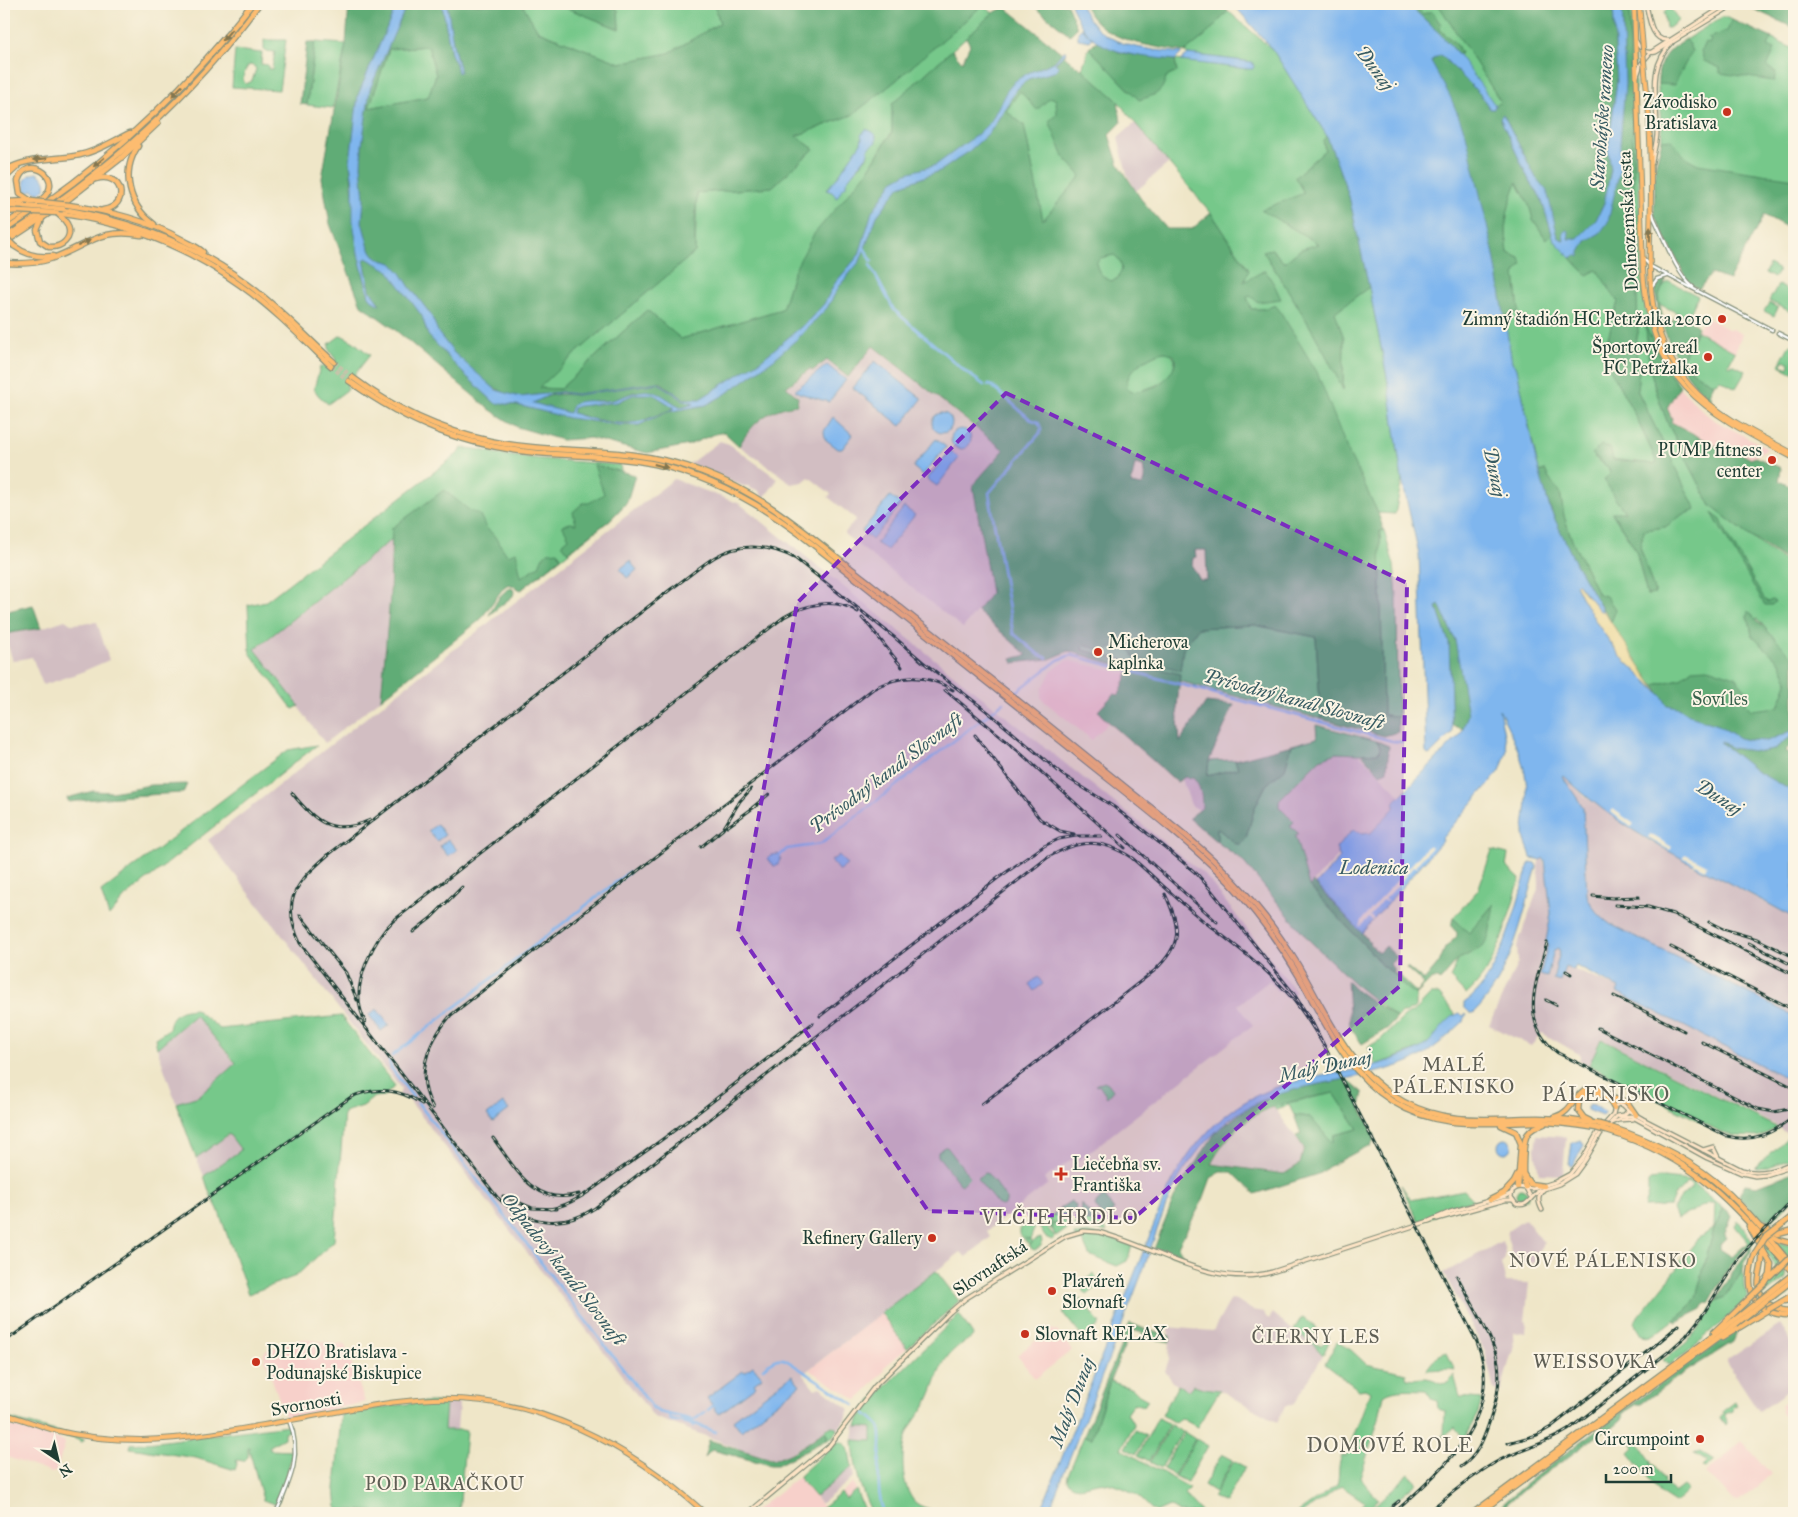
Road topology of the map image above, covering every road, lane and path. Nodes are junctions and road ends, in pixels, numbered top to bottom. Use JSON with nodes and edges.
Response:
{"nodes":[{"id":1,"x":252,"y":4,"type":"edge"},
{"id":2,"x":259,"y":4,"type":"edge"},
{"id":3,"x":1634,"y":4,"type":"edge"},
{"id":4,"x":1639,"y":4,"type":"edge"},
{"id":5,"x":1646,"y":4,"type":"edge"},
{"id":6,"x":1727,"y":4,"type":"edge"},
{"id":7,"x":1735,"y":4,"type":"edge"},
{"id":8,"x":1635,"y":33,"type":"junction"},
{"id":9,"x":1673,"y":38,"type":"junction"},
{"id":10,"x":1672,"y":43,"type":"junction"},
{"id":11,"x":1650,"y":53,"type":"junction"},
{"id":12,"x":1636,"y":81,"type":"junction"},
{"id":13,"x":178,"y":98,"type":"junction"},
{"id":14,"x":136,"y":130,"type":"junction"},
{"id":15,"x":148,"y":133,"type":"junction"},
{"id":16,"x":24,"y":162,"type":"junction"},
{"id":17,"x":4,"y":171,"type":"edge"},
{"id":18,"x":1651,"y":171,"type":"junction"},
{"id":19,"x":4,"y":179,"type":"edge"},
{"id":20,"x":93,"y":181,"type":"junction"},
{"id":21,"x":31,"y":201,"type":"junction"},
{"id":22,"x":4,"y":202,"type":"edge"},
{"id":23,"x":1650,"y":205,"type":"junction"},
{"id":24,"x":4,"y":206,"type":"edge"},
{"id":25,"x":98,"y":210,"type":"junction"},
{"id":26,"x":4,"y":212,"type":"edge"},
{"id":27,"x":57,"y":213,"type":"junction"},
{"id":28,"x":45,"y":216,"type":"junction"},
{"id":29,"x":4,"y":225,"type":"edge"},
{"id":30,"x":159,"y":228,"type":"junction"},
{"id":31,"x":4,"y":231,"type":"edge"},
{"id":32,"x":4,"y":237,"type":"edge"},
{"id":33,"x":156,"y":238,"type":"junction"},
{"id":34,"x":4,"y":243,"type":"edge"},
{"id":35,"x":66,"y":252,"type":"junction"},
{"id":36,"x":205,"y":255,"type":"junction"},
{"id":37,"x":1642,"y":256,"type":"junction"},
{"id":38,"x":4,"y":263,"type":"edge"},
{"id":39,"x":1649,"y":265,"type":"junction"},
{"id":40,"x":1672,"y":278,"type":"junction"},
{"id":41,"x":1698,"y":290,"type":"junction"},
{"id":42,"x":1650,"y":292,"type":"junction"},
{"id":43,"x":1772,"y":330,"type":"dead end"},
{"id":44,"x":1778,"y":333,"type":"dead end"},
{"id":45,"x":1794,"y":342,"type":"edge"},
{"id":46,"x":351,"y":379,"type":"tunnel mouth"},
{"id":47,"x":1794,"y":454,"type":"edge"},
{"id":48,"x":1794,"y":458,"type":"edge"},
{"id":49,"x":1342,"y":1049,"type":"junction"},
{"id":50,"x":1612,"y":1097,"type":"junction"},
{"id":51,"x":1618,"y":1102,"type":"junction"},
{"id":52,"x":1614,"y":1108,"type":"junction"},
{"id":53,"x":1628,"y":1111,"type":"junction"},
{"id":54,"x":1617,"y":1116,"type":"junction"},
{"id":55,"x":1636,"y":1117,"type":"junction"},
{"id":56,"x":1564,"y":1119,"type":"junction"},
{"id":57,"x":1551,"y":1120,"type":"junction"},
{"id":58,"x":1498,"y":1124,"type":"junction"},
{"id":59,"x":1596,"y":1125,"type":"junction"},
{"id":60,"x":1608,"y":1128,"type":"junction"},
{"id":61,"x":1702,"y":1150,"type":"junction"},
{"id":62,"x":1719,"y":1159,"type":"junction"},
{"id":63,"x":1794,"y":1162,"type":"edge"},
{"id":64,"x":1794,"y":1166,"type":"edge"},
{"id":65,"x":1522,"y":1170,"type":"junction"},
{"id":66,"x":1522,"y":1186,"type":"junction"},
{"id":67,"x":1541,"y":1189,"type":"junction"},
{"id":68,"x":1512,"y":1193,"type":"junction"},
{"id":69,"x":1530,"y":1198,"type":"junction"},
{"id":70,"x":1490,"y":1200,"type":"junction"},
{"id":71,"x":1500,"y":1200,"type":"junction"},
{"id":72,"x":1514,"y":1201,"type":"junction"},
{"id":73,"x":1542,"y":1210,"type":"dead end"},
{"id":74,"x":1794,"y":1215,"type":"edge"},
{"id":75,"x":1433,"y":1219,"type":"junction"},
{"id":76,"x":1748,"y":1221,"type":"junction"},
{"id":77,"x":1757,"y":1225,"type":"junction"},
{"id":78,"x":1794,"y":1230,"type":"edge"},
{"id":79,"x":1760,"y":1244,"type":"junction"},
{"id":80,"x":1794,"y":1244,"type":"edge"},
{"id":81,"x":1793,"y":1255,"type":"edge"},
{"id":82,"x":1794,"y":1268,"type":"edge"},
{"id":83,"x":1794,"y":1274,"type":"edge"},
{"id":84,"x":1794,"y":1279,"type":"edge"},
{"id":85,"x":1764,"y":1283,"type":"junction"},
{"id":86,"x":1794,"y":1294,"type":"edge"},
{"id":87,"x":1762,"y":1297,"type":"dead end"},
{"id":88,"x":1794,"y":1299,"type":"edge"},
{"id":89,"x":1781,"y":1302,"type":"junction"},
{"id":90,"x":1768,"y":1304,"type":"dead end"},
{"id":91,"x":1794,"y":1312,"type":"edge"},
{"id":92,"x":1794,"y":1316,"type":"edge"},
{"id":93,"x":1735,"y":1323,"type":"junction"},
{"id":94,"x":1708,"y":1342,"type":"junction"},
{"id":95,"x":4,"y":1414,"type":"edge"},
{"id":96,"x":289,"y":1420,"type":"junction"},
{"id":97,"x":1485,"y":1507,"type":"junction"},
{"id":98,"x":276,"y":1513,"type":"edge"},
{"id":99,"x":705,"y":1513,"type":"edge"},
{"id":100,"x":748,"y":1513,"type":"edge"},
{"id":101,"x":1473,"y":1513,"type":"edge"},
{"id":102,"x":1479,"y":1513,"type":"edge"}],
"edges":[{"from":1,"to":14,"type":"highway","one_way":true},
{"from":2,"to":13,"type":"highway"},
{"from":3,"to":8,"type":"main road","name":"Dolnozemská cesta"},
{"from":4,"to":18,"type":"main road","name":"Dolnozemská cesta","bridge":true},
{"from":5,"to":9,"type":"main road"},
{"from":6,"to":9,"type":"main road"},
{"from":7,"to":10,"type":"main road"},
{"from":8,"to":11,"type":"main road"},
{"from":8,"to":12,"type":"main road","name":"Dolnozemská cesta"},
{"from":9,"to":11,"type":"main road"},
{"from":10,"to":11,"type":"main road"},
{"from":10,"to":18,"type":"main road"},
{"from":11,"to":12,"type":"main road"},
{"from":12,"to":37,"type":"main road","name":"Dolnozemská cesta"},
{"from":13,"to":15,"type":"highway"},
{"from":13,"to":32,"type":"highway"},
{"from":14,"to":16,"type":"highway","one_way":true},
{"from":14,"to":31,"type":"highway","one_way":true},
{"from":15,"to":20,"type":"highway"},
{"from":15,"to":30,"type":"highway"},
{"from":16,"to":17,"type":"highway"},
{"from":16,"to":19,"type":"highway"},
{"from":18,"to":23,"type":"main road","name":"Dolnozemská cesta"},
{"from":20,"to":25,"type":"highway"},
{"from":20,"to":28,"type":"highway"},
{"from":21,"to":22,"type":"highway"},
{"from":21,"to":25,"type":"highway","bridge":true},
{"from":21,"to":29,"type":"highway"},
{"from":39,"to":23,"type":"main road","name":"Dolnozemská cesta","one_way":true},
{"from":23,"to":41,"type":"street"},
{"from":24,"to":36,"type":"highway","bridge":true},
{"from":25,"to":30,"type":"highway"},
{"from":26,"to":27,"type":"highway","bridge":true},
{"from":27,"to":28,"type":"highway"},
{"from":27,"to":33,"type":"highway"},
{"from":28,"to":34,"type":"highway"},
{"from":30,"to":36,"type":"highway"},
{"from":32,"to":35,"type":"highway","bridge":true},
{"from":35,"to":33,"type":"highway","one_way":true},
{"from":33,"to":36,"type":"highway"},
{"from":35,"to":38,"type":"highway"},
{"from":37,"to":39,"type":"street"},
{"from":37,"to":48,"type":"main road","name":"Dolnozemská cesta"},
{"from":39,"to":40,"type":"street"},
{"from":39,"to":42,"type":"main road","name":"Dolnozemská cesta"},
{"from":40,"to":41,"type":"street"},
{"from":40,"to":42,"type":"street"},
{"from":41,"to":43,"type":"street"},
{"from":42,"to":47,"type":"main road","name":"Dolnozemská cesta"},
{"from":44,"to":45,"type":"street"},
{"from":46,"to":49,"type":"highway"},
{"from":49,"to":57,"type":"highway"},
{"from":49,"to":58,"type":"highway"},
{"from":50,"to":51,"type":"highway"},
{"from":50,"to":55,"type":"highway"},
{"from":50,"to":56,"type":"highway"},
{"from":51,"to":52,"type":"main road"},
{"from":51,"to":53,"type":"main road"},
{"from":52,"to":53,"type":"main road"},
{"from":52,"to":54,"type":"main road"},
{"from":52,"to":59,"type":"highway"},
{"from":52,"to":67,"type":"main road"},
{"from":53,"to":54,"type":"main road"},
{"from":53,"to":55,"type":"main road"},
{"from":54,"to":55,"type":"main road"},
{"from":54,"to":60,"type":"main road"},
{"from":55,"to":60,"type":"main road"},
{"from":55,"to":61,"type":"main road"},
{"from":55,"to":64,"type":"main road"},
{"from":56,"to":57,"type":"highway"},
{"from":56,"to":59,"type":"highway"},
{"from":57,"to":58,"type":"highway"},
{"from":57,"to":65,"type":"highway"},
{"from":58,"to":65,"type":"highway"},
{"from":59,"to":60,"type":"highway","bridge":true},
{"from":60,"to":67,"type":"main road"},
{"from":60,"to":76,"type":"highway"},
{"from":60,"to":77,"type":"highway"},
{"from":61,"to":62,"type":"main road"},
{"from":61,"to":62,"type":"main road"},
{"from":62,"to":63,"type":"main road"},
{"from":65,"to":66,"type":"highway"},
{"from":65,"to":67,"type":"highway"},
{"from":65,"to":70,"type":"highway"},
{"from":66,"to":67,"type":"main road"},
{"from":66,"to":68,"type":"main road"},
{"from":66,"to":69,"type":"main road"},
{"from":66,"to":71,"type":"main road"},
{"from":66,"to":72,"type":"main road"},
{"from":67,"to":69,"type":"main road"},
{"from":67,"to":73,"type":"main road"},
{"from":68,"to":71,"type":"main road","name":"Slovnaftská"},
{"from":68,"to":72,"type":"main road"},
{"from":69,"to":72,"type":"main road"},
{"from":70,"to":71,"type":"main road","name":"Slovnaftská"},
{"from":70,"to":75,"type":"main road","name":"Slovnaftská"},
{"from":71,"to":72,"type":"main road","name":"Slovnaftská"},
{"from":71,"to":75,"type":"main road","name":"Slovnaftská"},
{"from":74,"to":92,"type":"highway","bridge":true},
{"from":75,"to":100,"type":"main road","name":"Slovnaftská"},
{"from":76,"to":79,"type":"highway"},
{"from":76,"to":83,"type":"highway"},
{"from":77,"to":78,"type":"highway"},
{"from":77,"to":80,"type":"highway"},
{"from":77,"to":82,"type":"highway"},
{"from":79,"to":85,"type":"highway"},
{"from":79,"to":87,"type":"highway"},
{"from":81,"to":85,"type":"highway","bridge":true},
{"from":83,"to":93,"type":"highway","bridge":true},
{"from":84,"to":93,"type":"highway","bridge":true},
{"from":85,"to":93,"type":"highway","bridge":true},
{"from":86,"to":89,"type":"highway"},
{"from":88,"to":89,"type":"highway"},
{"from":89,"to":93,"type":"highway","bridge":true},
{"from":90,"to":91,"type":"highway"},
{"from":93,"to":94,"type":"highway"},
{"from":93,"to":94,"type":"highway"},
{"from":94,"to":97,"type":"highway"},
{"from":95,"to":96,"type":"main road","name":"Svornosti"},
{"from":96,"to":98,"type":"street"},
{"from":96,"to":99,"type":"main road","name":"Svornosti"},
{"from":97,"to":101,"type":"highway"},
{"from":97,"to":102,"type":"highway"}]}
